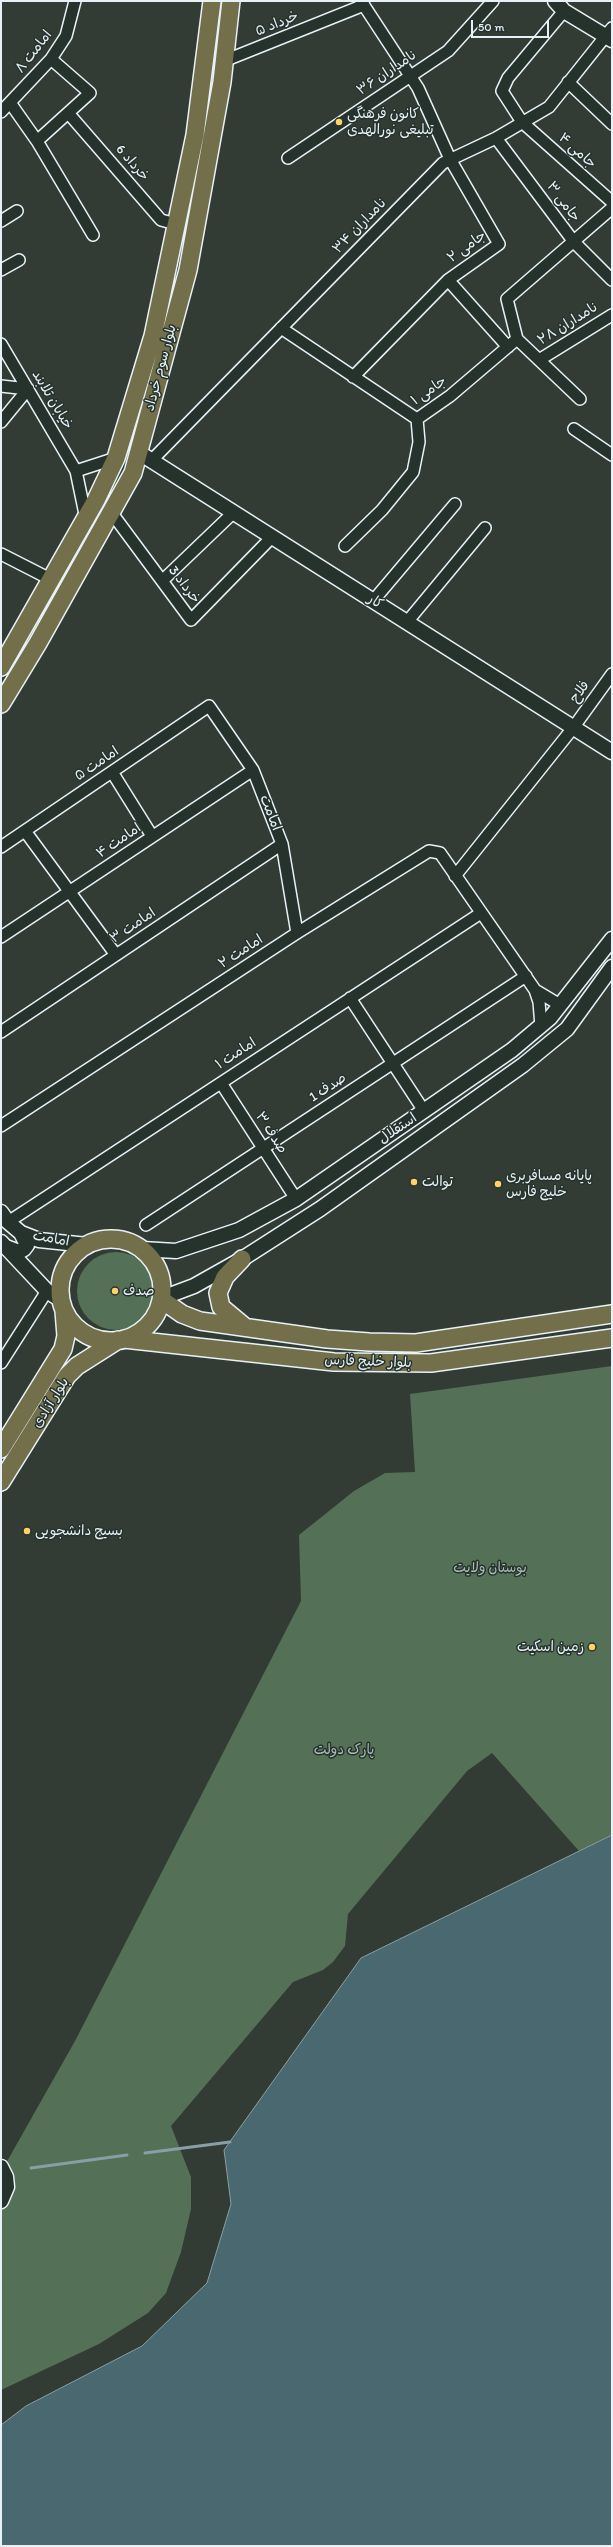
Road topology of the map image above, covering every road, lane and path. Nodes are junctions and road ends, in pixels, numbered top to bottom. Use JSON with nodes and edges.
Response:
{"nodes":[{"id":1,"x":75,"y":1,"type":"edge"},
{"id":2,"x":212,"y":1,"type":"edge"},
{"id":3,"x":493,"y":1,"type":"edge"},
{"id":4,"x":362,"y":3,"type":"edge"},
{"id":5,"x":231,"y":4,"type":"edge"},
{"id":6,"x":559,"y":6,"type":"edge"},
{"id":7,"x":610,"y":35,"type":"edge"},
{"id":8,"x":51,"y":59,"type":"junction"},
{"id":9,"x":224,"y":61,"type":"junction"},
{"id":10,"x":410,"y":75,"type":"junction"},
{"id":11,"x":568,"y":82,"type":"junction"},
{"id":12,"x":11,"y":104,"type":"junction"},
{"id":13,"x":1,"y":112,"type":"edge"},
{"id":14,"x":69,"y":114,"type":"junction"},
{"id":15,"x":522,"y":122,"type":"junction"},
{"id":16,"x":612,"y":124,"type":"edge"},
{"id":17,"x":496,"y":138,"type":"junction"},
{"id":18,"x":37,"y":141,"type":"junction"},
{"id":19,"x":288,"y":158,"type":"dead end"},
{"id":20,"x":450,"y":159,"type":"junction"},
{"id":21,"x":612,"y":202,"type":"edge"},
{"id":22,"x":612,"y":208,"type":"edge"},
{"id":23,"x":17,"y":211,"type":"dead end"},
{"id":24,"x":1,"y":220,"type":"edge"},
{"id":25,"x":176,"y":224,"type":"junction"},
{"id":26,"x":93,"y":235,"type":"dead end"},
{"id":27,"x":574,"y":242,"type":"junction"},
{"id":28,"x":19,"y":260,"type":"dead end"},
{"id":29,"x":1,"y":270,"type":"edge"},
{"id":30,"x":448,"y":280,"type":"junction"},
{"id":31,"x":612,"y":280,"type":"edge"},
{"id":32,"x":612,"y":315,"type":"edge"},
{"id":33,"x":281,"y":328,"type":"junction"},
{"id":34,"x":517,"y":339,"type":"junction"},
{"id":35,"x":1,"y":344,"type":"edge"},
{"id":36,"x":508,"y":347,"type":"junction"},
{"id":37,"x":539,"y":360,"type":"junction"},
{"id":38,"x":353,"y":376,"type":"junction"},
{"id":39,"x":1,"y":386,"type":"edge"},
{"id":40,"x":28,"y":389,"type":"junction"},
{"id":41,"x":580,"y":399,"type":"dead end"},
{"id":42,"x":417,"y":419,"type":"junction"},
{"id":43,"x":1,"y":422,"type":"edge"},
{"id":44,"x":574,"y":429,"type":"dead end"},
{"id":45,"x":612,"y":455,"type":"edge"},
{"id":46,"x":145,"y":456,"type":"junction"},
{"id":47,"x":116,"y":458,"type":"junction"},
{"id":48,"x":76,"y":471,"type":"junction"},
{"id":49,"x":455,"y":504,"type":"dead end"},
{"id":50,"x":111,"y":512,"type":"junction"},
{"id":51,"x":234,"y":512,"type":"junction"},
{"id":52,"x":86,"y":519,"type":"junction"},
{"id":53,"x":485,"y":528,"type":"dead end"},
{"id":54,"x":272,"y":536,"type":"junction"},
{"id":55,"x":345,"y":546,"type":"dead end"},
{"id":56,"x":1,"y":554,"type":"edge"},
{"id":57,"x":52,"y":580,"type":"junction"},
{"id":58,"x":162,"y":581,"type":"junction"},
{"id":59,"x":373,"y":601,"type":"junction"},
{"id":60,"x":407,"y":622,"type":"junction"},
{"id":61,"x":1,"y":667,"type":"edge"},
{"id":62,"x":612,"y":674,"type":"edge"},
{"id":63,"x":1,"y":704,"type":"edge"},
{"id":64,"x":209,"y":706,"type":"joint"},
{"id":65,"x":573,"y":728,"type":"junction"},
{"id":66,"x":612,"y":752,"type":"edge"},
{"id":67,"x":253,"y":770,"type":"junction"},
{"id":68,"x":112,"y":772,"type":"junction"},
{"id":69,"x":25,"y":831,"type":"junction"},
{"id":70,"x":152,"y":836,"type":"junction"},
{"id":71,"x":282,"y":844,"type":"junction"},
{"id":72,"x":1,"y":847,"type":"edge"},
{"id":73,"x":455,"y":876,"type":"junction"},
{"id":74,"x":69,"y":892,"type":"junction"},
{"id":75,"x":482,"y":913,"type":"junction"},
{"id":76,"x":297,"y":933,"type":"junction"},
{"id":77,"x":1,"y":937,"type":"edge"},
{"id":78,"x":612,"y":939,"type":"edge"},
{"id":79,"x":116,"y":955,"type":"junction"},
{"id":80,"x":612,"y":967,"type":"edge"},
{"id":81,"x":526,"y":976,"type":"junction"},
{"id":82,"x":535,"y":990,"type":"junction"},
{"id":83,"x":350,"y":998,"type":"junction"},
{"id":84,"x":560,"y":1005,"type":"junction"},
{"id":85,"x":541,"y":1026,"type":"junction"},
{"id":86,"x":1,"y":1032,"type":"edge"},
{"id":87,"x":393,"y":1063,"type":"junction"},
{"id":88,"x":220,"y":1083,"type":"junction"},
{"id":89,"x":424,"y":1111,"type":"junction"},
{"id":90,"x":1,"y":1126,"type":"edge"},
{"id":91,"x":263,"y":1148,"type":"junction"},
{"id":92,"x":296,"y":1199,"type":"junction"},
{"id":93,"x":4,"y":1217,"type":"edge"},
{"id":94,"x":146,"y":1225,"type":"dead end"},
{"id":95,"x":21,"y":1233,"type":"junction"},
{"id":96,"x":2,"y":1244,"type":"edge"},
{"id":97,"x":87,"y":1245,"type":"junction"},
{"id":98,"x":142,"y":1249,"type":"junction"},
{"id":99,"x":242,"y":1259,"type":"junction"},
{"id":100,"x":57,"y":1299,"type":"junction"},
{"id":101,"x":162,"y":1299,"type":"junction"},
{"id":102,"x":612,"y":1314,"type":"edge"},
{"id":103,"x":247,"y":1328,"type":"junction"},
{"id":104,"x":612,"y":1338,"type":"edge"},
{"id":105,"x":121,"y":1340,"type":"junction"},
{"id":106,"x":1,"y":1362,"type":"edge"},
{"id":107,"x":1,"y":1449,"type":"edge"},
{"id":108,"x":1,"y":1482,"type":"edge"},
{"id":109,"x":1,"y":2167,"type":"edge"},
{"id":110,"x":1,"y":2201,"type":"edge"}],
"edges":[{"from":1,"to":8,"type":"street","name":"امامت ۸"},
{"from":2,"to":5,"type":"main road"},
{"from":2,"to":25,"type":"main road","name":"بلوار سوم خرداد"},
{"from":3,"to":10,"type":"street","name":"نامداران ۳۶"},
{"from":4,"to":9,"type":"street","name":"خرداد ۵"},
{"from":4,"to":10,"type":"street"},
{"from":5,"to":9,"type":"main road","name":"بلوار سوم خرداد"},
{"from":6,"to":7,"type":"street"},
{"from":6,"to":15,"type":"street","name":"جامی ۴"},
{"from":7,"to":11,"type":"street","name":"نامداران ۳۴"},
{"from":8,"to":12,"type":"street","name":"امامت ۸"},
{"from":8,"to":14,"type":"street"},
{"from":9,"to":46,"type":"main road","name":"بلوار سوم خرداد"},
{"from":10,"to":19,"type":"street","name":"نامداران ۳۶"},
{"from":10,"to":20,"type":"street"},
{"from":11,"to":15,"type":"street","name":"نامداران ۳۴"},
{"from":11,"to":16,"type":"street"},
{"from":12,"to":13,"type":"street","name":"امامت ۸"},
{"from":12,"to":18,"type":"street"},
{"from":14,"to":18,"type":"street"},
{"from":14,"to":25,"type":"street","name":"خرداد 6"},
{"from":15,"to":17,"type":"street","name":"نامداران ۳۴"},
{"from":15,"to":21,"type":"street","name":"جامی ۴"},
{"from":17,"to":20,"type":"street","name":"نامداران ۳۴"},
{"from":17,"to":27,"type":"street","name":"جامی ۳"},
{"from":18,"to":26,"type":"street"},
{"from":20,"to":30,"type":"street","name":"جامی ۲"},
{"from":20,"to":33,"type":"street","name":"نامداران ۳۴"},
{"from":22,"to":27,"type":"street"},
{"from":23,"to":24,"type":"street"},
{"from":25,"to":47,"type":"main road","name":"بلوار سوم خرداد"},
{"from":27,"to":31,"type":"street","name":"جامی ۳"},
{"from":27,"to":34,"type":"street"},
{"from":28,"to":29,"type":"street"},
{"from":30,"to":36,"type":"street","name":"جامی ۲"},
{"from":30,"to":38,"type":"street"},
{"from":32,"to":37,"type":"street","name":"نامداران ۲۸"},
{"from":33,"to":38,"type":"street","name":"جامی ۱"},
{"from":33,"to":46,"type":"street","name":"نامداران ۳۴"},
{"from":34,"to":36,"type":"street","name":"جامی ۱"},
{"from":34,"to":37,"type":"street"},
{"from":35,"to":40,"type":"street","name":"خیابان تلابند"},
{"from":36,"to":42,"type":"street","name":"جامی ۱"},
{"from":37,"to":41,"type":"street"},
{"from":38,"to":42,"type":"street","name":"جامی ۱"},
{"from":39,"to":40,"type":"street"},
{"from":40,"to":43,"type":"street"},
{"from":40,"to":48,"type":"street","name":"خیابان تلابند"},
{"from":42,"to":55,"type":"street"},
{"from":44,"to":45,"type":"street"},
{"from":46,"to":50,"type":"main road","name":"بلوار سوم خرداد"},
{"from":46,"to":51,"type":"street","name":"کار"},
{"from":47,"to":48,"type":"street"},
{"from":47,"to":52,"type":"main road","name":"بلوار سوم خرداد"},
{"from":48,"to":52,"type":"street","name":"خیابان تلابند"},
{"from":49,"to":59,"type":"street"},
{"from":50,"to":58,"type":"street","name":"خرداد 3"},
{"from":50,"to":63,"type":"main road","name":"بلوار سوم خرداد"},
{"from":51,"to":54,"type":"street","name":"کار"},
{"from":51,"to":58,"type":"street"},
{"from":52,"to":57,"type":"main road","name":"بلوار سوم خرداد"},
{"from":53,"to":60,"type":"street"},
{"from":54,"to":58,"type":"street","name":"خرداد 3"},
{"from":54,"to":59,"type":"street","name":"کار"},
{"from":56,"to":57,"type":"street"},
{"from":57,"to":61,"type":"main road","name":"بلوار سوم خرداد"},
{"from":59,"to":60,"type":"street","name":"کار"},
{"from":60,"to":65,"type":"street","name":"کار"},
{"from":62,"to":65,"type":"street","name":"فلاح"},
{"from":64,"to":67,"type":"street","name":"امامت"},
{"from":64,"to":68,"type":"street","name":"امامت ۵"},
{"from":65,"to":66,"type":"street","name":"کار"},
{"from":65,"to":73,"type":"street","name":"فلاح"},
{"from":67,"to":70,"type":"street","name":"امامت ۴"},
{"from":67,"to":71,"type":"street","name":"امامت"},
{"from":68,"to":69,"type":"street","name":"امامت ۵"},
{"from":68,"to":70,"type":"street"},
{"from":69,"to":72,"type":"street","name":"امامت ۵"},
{"from":69,"to":74,"type":"street"},
{"from":70,"to":74,"type":"street","name":"امامت ۴"},
{"from":71,"to":76,"type":"street","name":"امامت"},
{"from":71,"to":79,"type":"street","name":"امامت ۳"},
{"from":73,"to":75,"type":"street","name":"امامت ۲"},
{"from":73,"to":76,"type":"street","name":"امامت ۲"},
{"from":74,"to":77,"type":"street","name":"امامت ۴"},
{"from":74,"to":79,"type":"street"},
{"from":75,"to":81,"type":"street","name":"امامت ۲"},
{"from":75,"to":83,"type":"street","name":"امامت ۱"},
{"from":76,"to":90,"type":"street","name":"امامت ۲"},
{"from":78,"to":84,"type":"street","name":"استقلال"},
{"from":79,"to":86,"type":"street","name":"امامت ۳"},
{"from":80,"to":99,"type":"street","name":"استقلال"},
{"from":81,"to":82,"type":"street","name":"امامت ۲"},
{"from":81,"to":87,"type":"street","name":"صدف 1"},
{"from":82,"to":84,"type":"street"},
{"from":82,"to":85,"type":"street"},
{"from":83,"to":87,"type":"street"},
{"from":83,"to":88,"type":"street","name":"امامت ۱"},
{"from":84,"to":85,"type":"street","name":"استقلال"},
{"from":85,"to":89,"type":"street","name":"استقلال"},
{"from":87,"to":89,"type":"street"},
{"from":87,"to":91,"type":"street","name":"صدف 1"},
{"from":88,"to":91,"type":"street","name":"صدف ۳"},
{"from":88,"to":93,"type":"street","name":"امامت ۱"},
{"from":89,"to":92,"type":"street","name":"استقلال"},
{"from":91,"to":92,"type":"street","name":"صدف ۳"},
{"from":91,"to":94,"type":"street","name":"صدف 1"},
{"from":92,"to":98,"type":"street","name":"استقلال"},
{"from":93,"to":95,"type":"street","name":"امامت"},
{"from":95,"to":96,"type":"street"},
{"from":95,"to":97,"type":"street","name":"امامت"},
{"from":96,"to":100,"type":"street","name":"امامت"},
{"from":97,"to":98,"type":"main road"},
{"from":97,"to":100,"type":"main road"},
{"from":98,"to":101,"type":"main road"},
{"from":99,"to":101,"type":"street","name":"استقلال"},
{"from":99,"to":103,"type":"main road"},
{"from":100,"to":105,"type":"main road"},
{"from":100,"to":106,"type":"street"},
{"from":100,"to":107,"type":"main road","name":"بلوار آزادی"},
{"from":101,"to":103,"type":"main road","name":"بلوار خلیج فارس"},
{"from":101,"to":105,"type":"main road"},
{"from":102,"to":103,"type":"main road","name":"بلوار خلیج فارس"},
{"from":104,"to":105,"type":"main road","name":"بلوار خلیج فارس"},
{"from":105,"to":108,"type":"main road","name":"بلوار آزادی"},
{"from":109,"to":110,"type":"street"}]}
